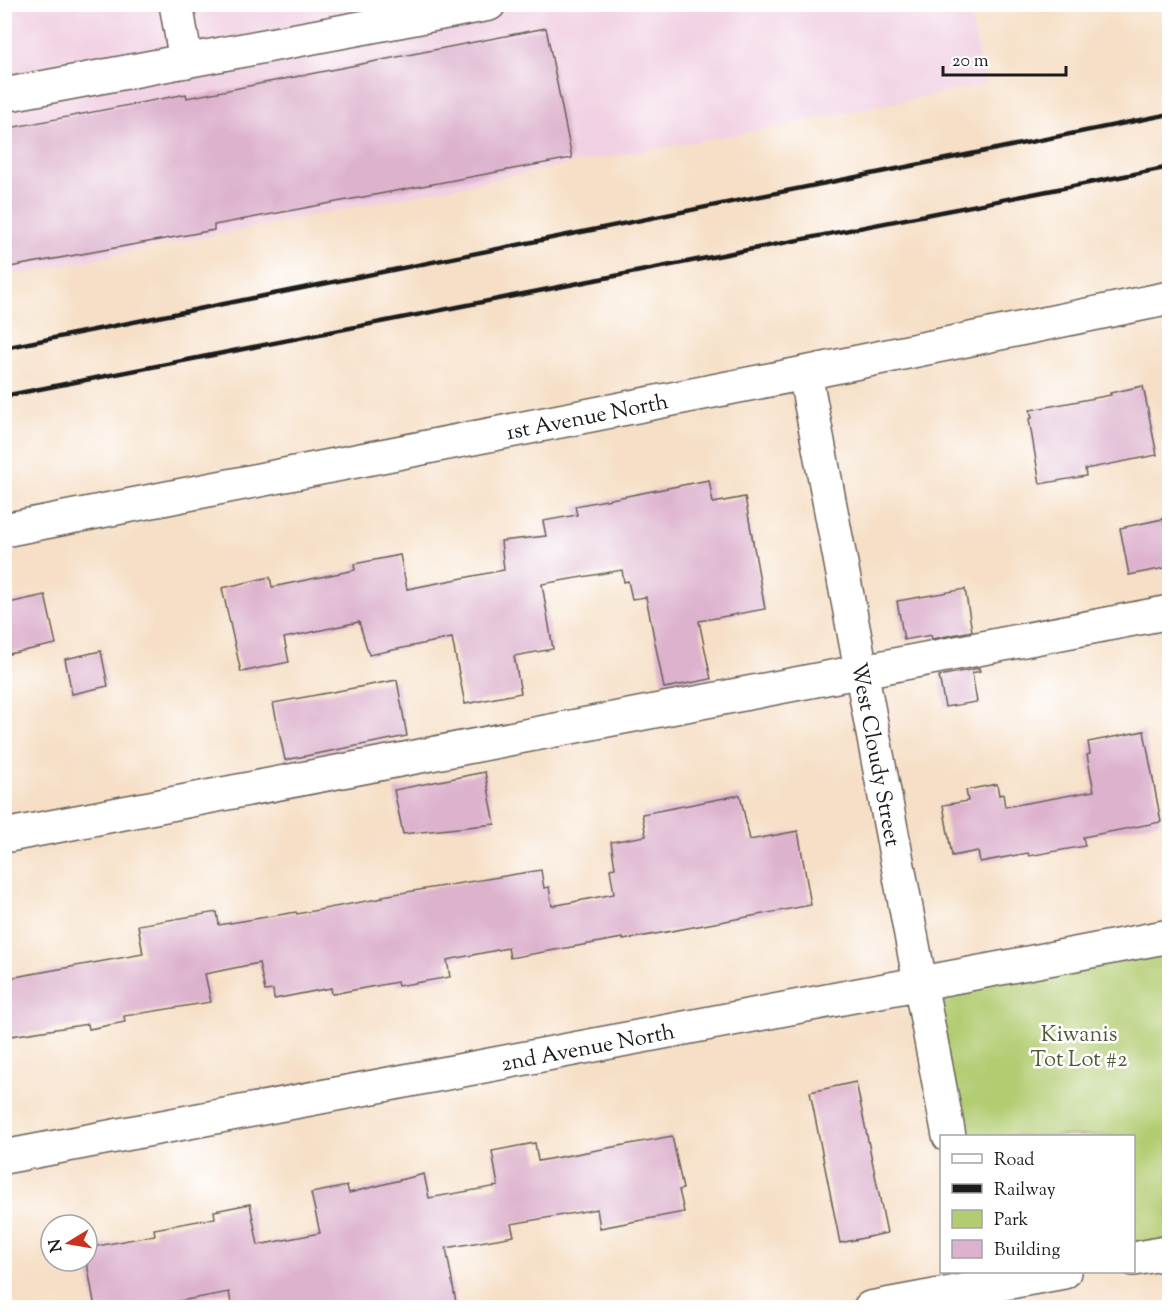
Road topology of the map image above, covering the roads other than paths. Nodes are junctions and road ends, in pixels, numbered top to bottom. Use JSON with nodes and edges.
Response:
{"nodes":[{"id":1,"x":176,"y":4,"type":"edge"},
{"id":2,"x":489,"y":4,"type":"edge"},
{"id":3,"x":186,"y":61,"type":"junction"},
{"id":4,"x":4,"y":95,"type":"edge"},
{"id":5,"x":1170,"y":298,"type":"edge"},
{"id":6,"x":805,"y":373,"type":"junction"},
{"id":7,"x":4,"y":530,"type":"edge"},
{"id":8,"x":1170,"y":612,"type":"edge"},
{"id":9,"x":861,"y":670,"type":"junction"},
{"id":10,"x":4,"y":836,"type":"edge"},
{"id":11,"x":1170,"y":936,"type":"edge"},
{"id":12,"x":920,"y":984,"type":"junction"},
{"id":13,"x":949,"y":1135,"type":"edge"},
{"id":14,"x":4,"y":1157,"type":"edge"},
{"id":15,"x":1170,"y":1252,"type":"edge"},
{"id":16,"x":1135,"y":1259,"type":"edge"},
{"id":17,"x":1059,"y":1273,"type":"edge"},
{"id":18,"x":977,"y":1289,"type":"edge"},
{"id":19,"x":870,"y":1308,"type":"edge"}],
"edges":[{"from":1,"to":3,"type":"street"},
{"from":2,"to":3,"type":"street"},
{"from":3,"to":4,"type":"street"},
{"from":5,"to":6,"type":"street","name":"1st Avenue North"},
{"from":6,"to":7,"type":"street","name":"1st Avenue North"},
{"from":6,"to":9,"type":"street","name":"West Cloudy Street"},
{"from":8,"to":9,"type":"street"},
{"from":9,"to":10,"type":"street"},
{"from":9,"to":12,"type":"street","name":"West Cloudy Street"},
{"from":11,"to":12,"type":"street","name":"2nd Avenue North"},
{"from":12,"to":13,"type":"street","name":"West Cloudy Street"},
{"from":12,"to":14,"type":"street","name":"2nd Avenue North"},
{"from":15,"to":16,"type":"street"},
{"from":17,"to":18,"type":"street"},
{"from":18,"to":19,"type":"street"}]}
